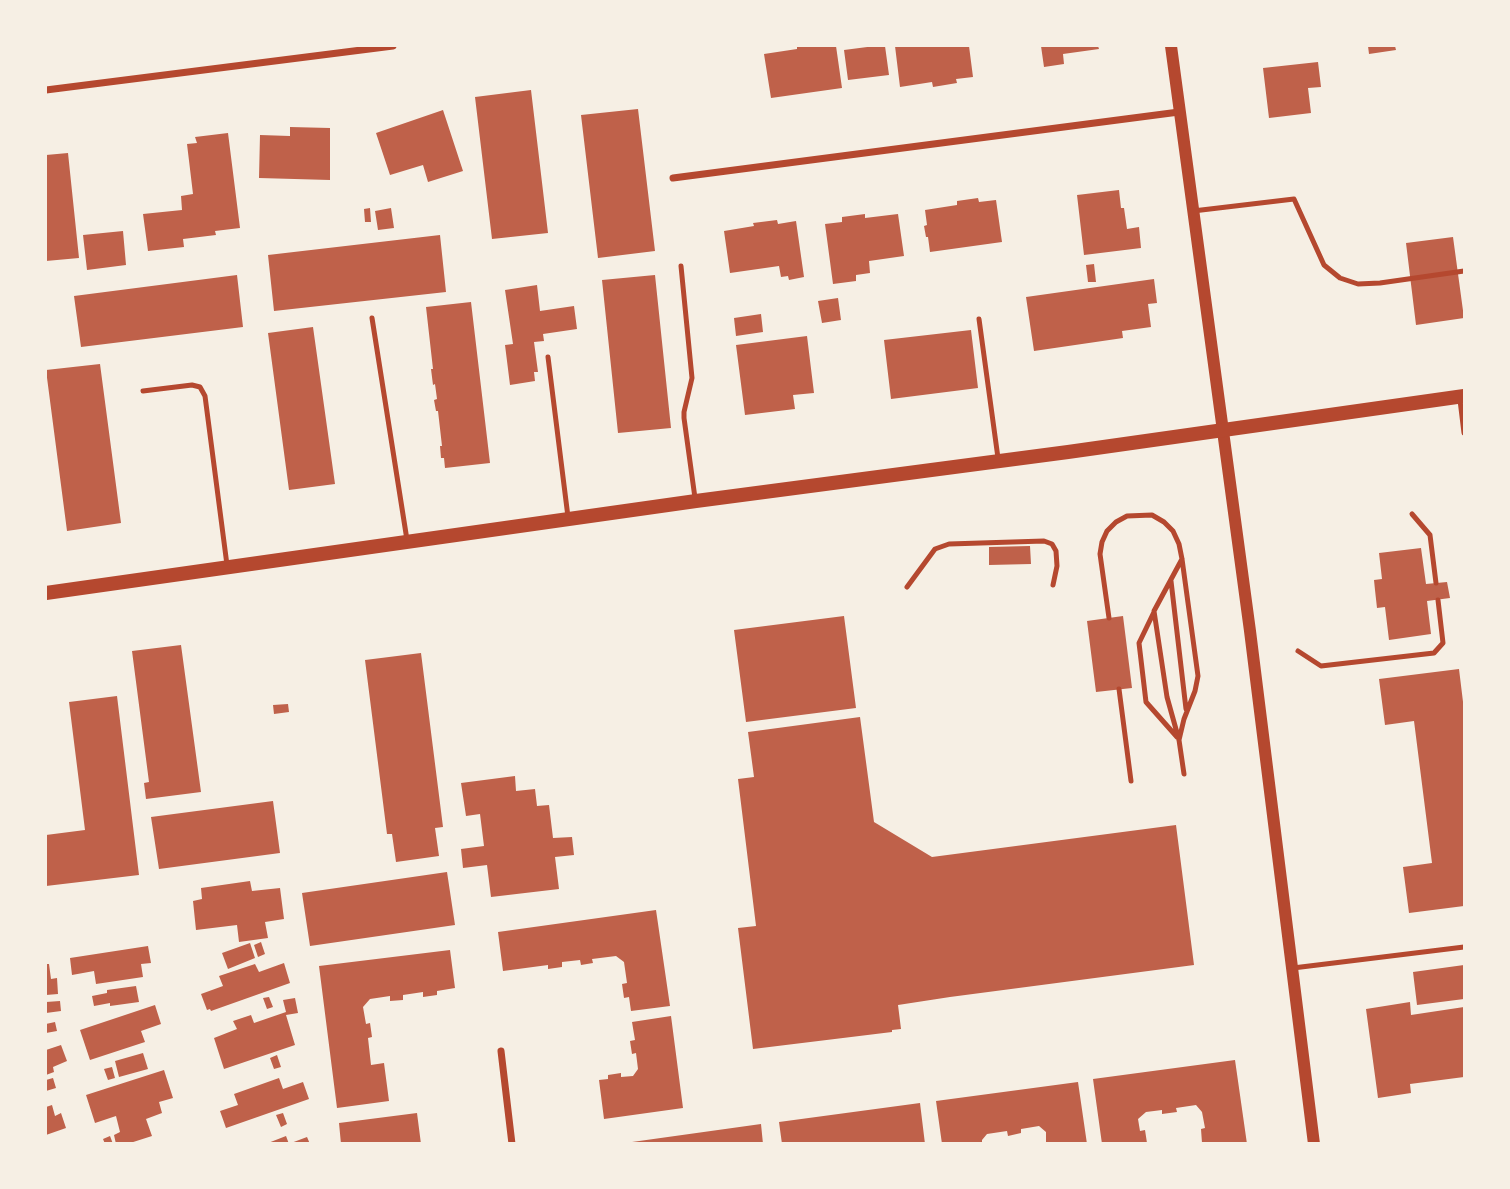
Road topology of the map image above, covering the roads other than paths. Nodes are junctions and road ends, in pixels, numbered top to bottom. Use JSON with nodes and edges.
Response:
{"nodes":[{"id":1,"x":393,"y":46,"type":"edge"},
{"id":2,"x":1171,"y":46,"type":"edge"},
{"id":3,"x":46,"y":90,"type":"edge"},
{"id":4,"x":1179,"y":112,"type":"junction"},
{"id":5,"x":673,"y":178,"type":"dead end"},
{"id":6,"x":1193,"y":211,"type":"junction"},
{"id":7,"x":681,"y":266,"type":"dead end"},
{"id":8,"x":1465,"y":271,"type":"edge"},
{"id":9,"x":372,"y":318,"type":"dead end"},
{"id":10,"x":979,"y":319,"type":"dead end"},
{"id":11,"x":548,"y":357,"type":"dead end"},
{"id":12,"x":144,"y":391,"type":"dead end"},
{"id":13,"x":1462,"y":396,"type":"edge"},
{"id":14,"x":1223,"y":430,"type":"junction"},
{"id":15,"x":1465,"y":433,"type":"edge"},
{"id":16,"x":998,"y":461,"type":"junction"},
{"id":17,"x":695,"y":501,"type":"junction"},
{"id":18,"x":1412,"y":514,"type":"dead end"},
{"id":19,"x":568,"y":520,"type":"junction"},
{"id":20,"x":407,"y":542,"type":"junction"},
{"id":21,"x":1182,"y":559,"type":"junction"},
{"id":22,"x":228,"y":567,"type":"junction"},
{"id":23,"x":1171,"y":581,"type":"junction"},
{"id":24,"x":1436,"y":583,"type":"dead end"},
{"id":25,"x":1053,"y":585,"type":"dead end"},
{"id":26,"x":907,"y":587,"type":"dead end"},
{"id":27,"x":46,"y":593,"type":"edge"},
{"id":28,"x":1438,"y":600,"type":"dead end"},
{"id":29,"x":1154,"y":611,"type":"junction"},
{"id":30,"x":1109,"y":618,"type":"dead end"},
{"id":31,"x":1298,"y":652,"type":"dead end"},
{"id":32,"x":1119,"y":689,"type":"dead end"},
{"id":33,"x":1186,"y":712,"type":"junction"},
{"id":34,"x":1179,"y":740,"type":"junction"},
{"id":35,"x":1184,"y":774,"type":"dead end"},
{"id":36,"x":1131,"y":781,"type":"dead end"},
{"id":37,"x":1465,"y":947,"type":"edge"},
{"id":38,"x":1293,"y":968,"type":"junction"},
{"id":39,"x":501,"y":1051,"type":"dead end"},
{"id":40,"x":512,"y":1143,"type":"edge"},
{"id":41,"x":1314,"y":1143,"type":"edge"}],
"edges":[{"from":1,"to":3,"type":"street"},
{"from":2,"to":4,"type":"street"},
{"from":4,"to":5,"type":"street"},
{"from":4,"to":6,"type":"street"},
{"from":6,"to":8,"type":"lane"},
{"from":6,"to":14,"type":"street"},
{"from":7,"to":17,"type":"lane"},
{"from":9,"to":20,"type":"lane"},
{"from":10,"to":16,"type":"lane"},
{"from":11,"to":19,"type":"lane"},
{"from":12,"to":22,"type":"lane"},
{"from":13,"to":14,"type":"main road"},
{"from":13,"to":15,"type":"lane"},
{"from":14,"to":16,"type":"main road"},
{"from":14,"to":38,"type":"street"},
{"from":16,"to":17,"type":"main road"},
{"from":17,"to":19,"type":"main road"},
{"from":18,"to":24,"type":"lane"},
{"from":19,"to":20,"type":"main road"},
{"from":20,"to":22,"type":"main road"},
{"from":21,"to":23,"type":"lane"},
{"from":21,"to":30,"type":"lane"},
{"from":21,"to":33,"type":"lane"},
{"from":22,"to":27,"type":"main road"},
{"from":23,"to":29,"type":"lane"},
{"from":23,"to":33,"type":"lane"},
{"from":25,"to":26,"type":"lane"},
{"from":28,"to":31,"type":"lane"},
{"from":29,"to":34,"type":"lane"},
{"from":29,"to":34,"type":"lane"},
{"from":32,"to":36,"type":"lane"},
{"from":33,"to":34,"type":"lane"},
{"from":34,"to":35,"type":"lane"},
{"from":37,"to":38,"type":"lane"},
{"from":38,"to":41,"type":"street"},
{"from":39,"to":40,"type":"street"}]}
